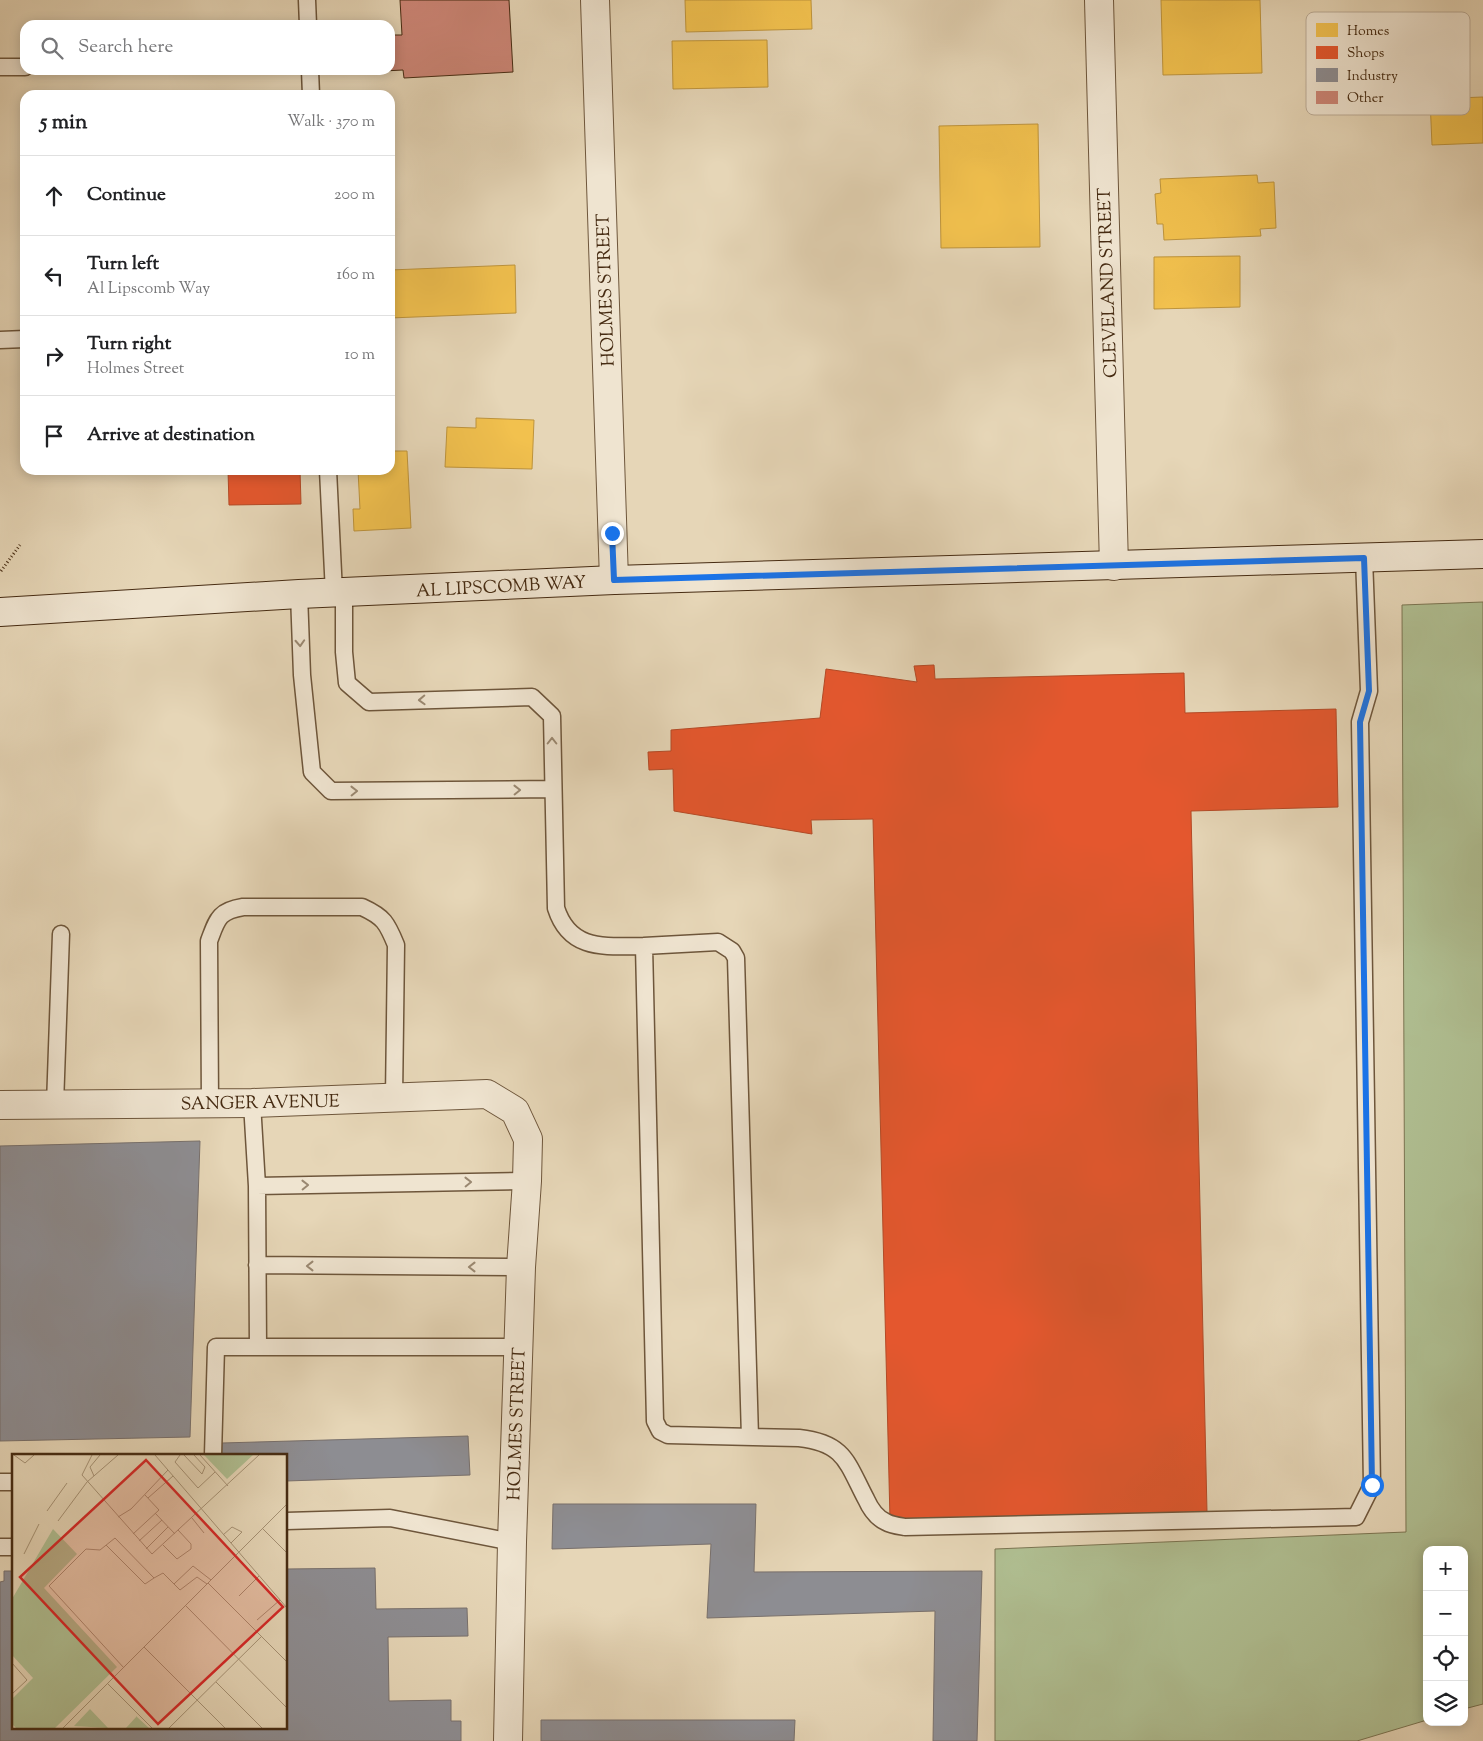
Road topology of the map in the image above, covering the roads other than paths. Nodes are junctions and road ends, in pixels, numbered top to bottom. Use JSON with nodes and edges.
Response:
{"nodes":[{"id":1,"x":307,"y":0,"type":"edge"},
{"id":2,"x":595,"y":0,"type":"edge"},
{"id":3,"x":1099,"y":0,"type":"edge"},
{"id":4,"x":308,"y":20,"type":"edge"},
{"id":5,"x":0,"y":67,"type":"edge"},
{"id":6,"x":20,"y":67,"type":"edge"},
{"id":7,"x":310,"y":75,"type":"edge"},
{"id":8,"x":311,"y":90,"type":"edge"},
{"id":9,"x":20,"y":339,"type":"edge"},
{"id":10,"x":0,"y":340,"type":"edge"},
{"id":11,"x":328,"y":475,"type":"edge"},
{"id":12,"x":1483,"y":554,"type":"edge"},
{"id":13,"x":1364,"y":558,"type":"junction"},
{"id":14,"x":1114,"y":566,"type":"junction"},
{"id":15,"x":614,"y":580,"type":"junction"},
{"id":16,"x":339,"y":593,"type":"junction"},
{"id":17,"x":299,"y":594,"type":"junction"},
{"id":18,"x":0,"y":612,"type":"edge"},
{"id":19,"x":552,"y":789,"type":"junction"},
{"id":20,"x":61,"y":934,"type":"dead end"},
{"id":21,"x":644,"y":946,"type":"junction"},
{"id":22,"x":394,"y":1098,"type":"junction"},
{"id":23,"x":252,"y":1103,"type":"junction"},
{"id":24,"x":55,"y":1104,"type":"junction"},
{"id":25,"x":210,"y":1104,"type":"junction"},
{"id":26,"x":0,"y":1105,"type":"edge"},
{"id":27,"x":515,"y":1111,"type":"joint"},
{"id":28,"x":527,"y":1181,"type":"junction"},
{"id":29,"x":257,"y":1186,"type":"junction"},
{"id":30,"x":257,"y":1265,"type":"junction"},
{"id":31,"x":521,"y":1267,"type":"junction"},
{"id":32,"x":258,"y":1347,"type":"junction"},
{"id":33,"x":518,"y":1348,"type":"junction"},
{"id":34,"x":750,"y":1437,"type":"junction"},
{"id":35,"x":213,"y":1454,"type":"edge"},
{"id":36,"x":288,"y":1521,"type":"edge"},
{"id":37,"x":512,"y":1542,"type":"junction"},
{"id":38,"x":508,"y":1741,"type":"edge"}],
"edges":[{"from":1,"to":4,"type":"lane"},
{"from":2,"to":15,"type":"street","name":"HOLMES STREET"},
{"from":3,"to":14,"type":"street","name":"CLEVELAND STREET"},
{"from":5,"to":6,"type":"lane"},
{"from":7,"to":8,"type":"lane"},
{"from":9,"to":10,"type":"lane"},
{"from":11,"to":16,"type":"lane"},
{"from":12,"to":13,"type":"street","name":"AL LIPSCOMB WAY"},
{"from":13,"to":14,"type":"street","name":"AL LIPSCOMB WAY"},
{"from":13,"to":34,"type":"lane"},
{"from":14,"to":15,"type":"street","name":"AL LIPSCOMB WAY"},
{"from":15,"to":16,"type":"street","name":"AL LIPSCOMB WAY"},
{"from":16,"to":17,"type":"street","name":"AL LIPSCOMB WAY"},
{"from":19,"to":16,"type":"lane","one_way":true},
{"from":17,"to":18,"type":"street","name":"AL LIPSCOMB WAY"},
{"from":17,"to":19,"type":"lane","one_way":true},
{"from":19,"to":21,"type":"lane"},
{"from":20,"to":24,"type":"lane"},
{"from":21,"to":34,"type":"lane"},
{"from":21,"to":34,"type":"lane"},
{"from":22,"to":23,"type":"street","name":"SANGER AVENUE"},
{"from":22,"to":25,"type":"lane"},
{"from":22,"to":27,"type":"street","name":"SANGER AVENUE"},
{"from":23,"to":25,"type":"street","name":"SANGER AVENUE"},
{"from":23,"to":29,"type":"lane"},
{"from":24,"to":25,"type":"street","name":"SANGER AVENUE"},
{"from":24,"to":26,"type":"street","name":"SANGER AVENUE"},
{"from":27,"to":28,"type":"street","name":"HOLMES STREET"},
{"from":29,"to":28,"type":"lane","one_way":true},
{"from":28,"to":31,"type":"street","name":"HOLMES STREET"},
{"from":29,"to":30,"type":"lane"},
{"from":31,"to":30,"type":"lane","one_way":true},
{"from":30,"to":32,"type":"lane"},
{"from":31,"to":33,"type":"street","name":"HOLMES STREET"},
{"from":32,"to":33,"type":"lane"},
{"from":32,"to":35,"type":"lane"},
{"from":33,"to":37,"type":"street","name":"HOLMES STREET"},
{"from":36,"to":37,"type":"lane"},
{"from":37,"to":38,"type":"street","name":"HOLMES STREET"}]}
